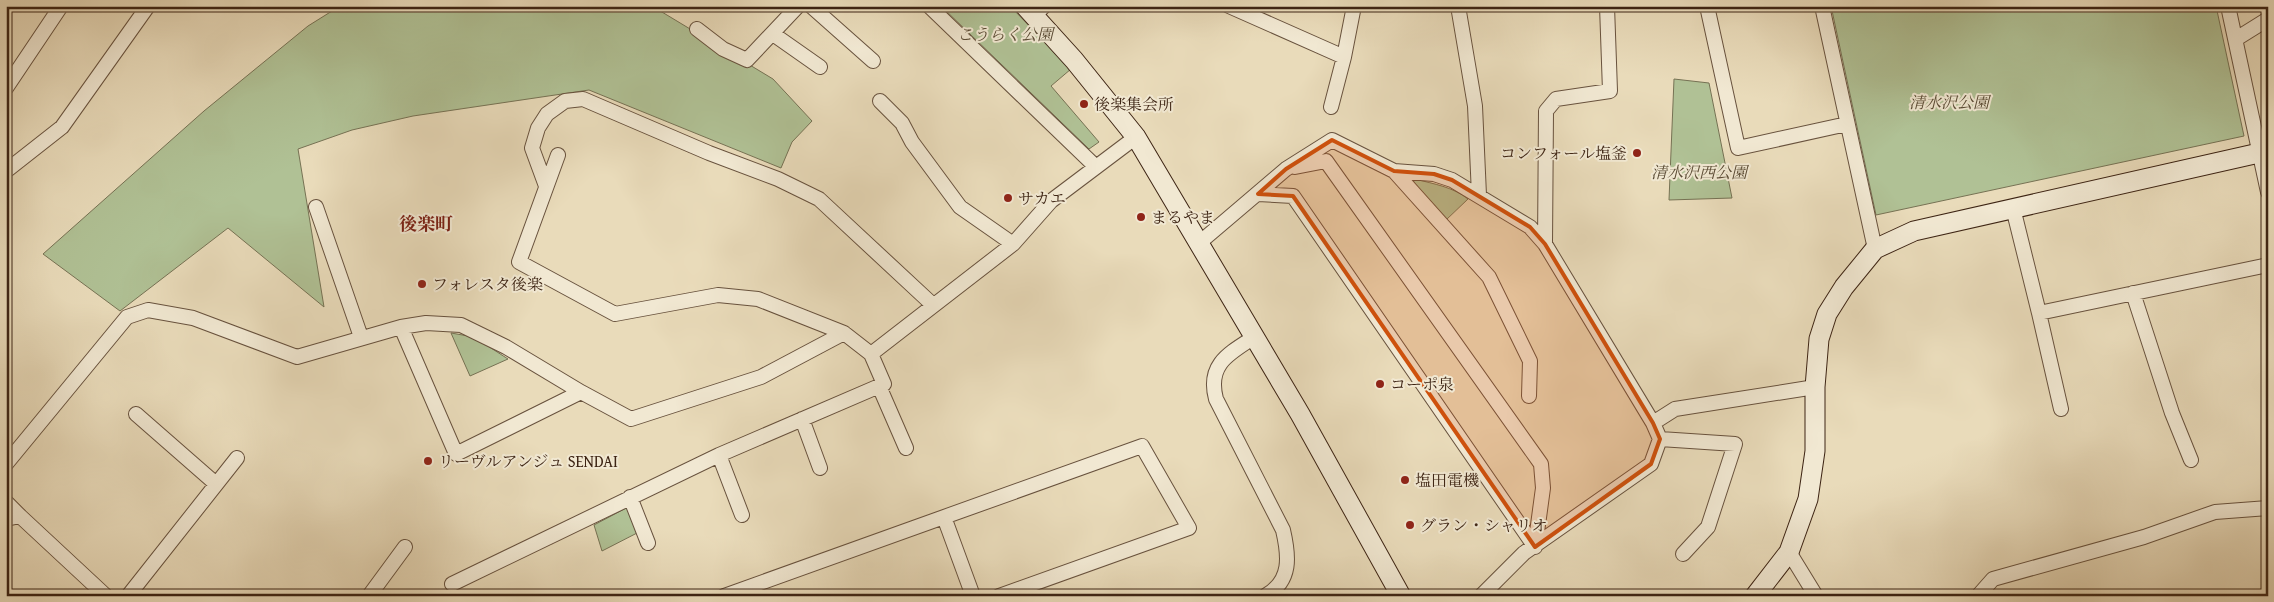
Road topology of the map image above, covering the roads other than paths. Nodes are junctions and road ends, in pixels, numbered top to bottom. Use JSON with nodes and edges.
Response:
{"nodes":[{"id":1,"x":61,"y":6,"type":"edge"},
{"id":2,"x":148,"y":6,"type":"edge"},
{"id":3,"x":798,"y":6,"type":"edge"},
{"id":4,"x":811,"y":6,"type":"edge"},
{"id":5,"x":929,"y":6,"type":"edge"},
{"id":6,"x":1229,"y":6,"type":"edge"},
{"id":7,"x":1354,"y":6,"type":"edge"},
{"id":8,"x":1458,"y":6,"type":"edge"},
{"id":9,"x":1607,"y":6,"type":"edge"},
{"id":10,"x":1707,"y":6,"type":"edge"},
{"id":11,"x":1822,"y":6,"type":"edge"},
{"id":12,"x":2228,"y":6,"type":"edge"},
{"id":13,"x":1035,"y":9,"type":"edge"},
{"id":14,"x":2268,"y":18,"type":"edge"},
{"id":15,"x":697,"y":29,"type":"dead end"},
{"id":16,"x":773,"y":34,"type":"junction"},
{"id":17,"x":2236,"y":39,"type":"junction"},
{"id":18,"x":1344,"y":57,"type":"junction"},
{"id":19,"x":873,"y":61,"type":"dead end"},
{"id":20,"x":820,"y":67,"type":"dead end"},
{"id":21,"x":6,"y":88,"type":"edge"},
{"id":22,"x":880,"y":101,"type":"dead end"},
{"id":23,"x":1331,"y":107,"type":"dead end"},
{"id":24,"x":1847,"y":124,"type":"junction"},
{"id":25,"x":1136,"y":137,"type":"junction"},
{"id":26,"x":2263,"y":151,"type":"edge"},
{"id":27,"x":558,"y":155,"type":"dead end"},
{"id":28,"x":1095,"y":166,"type":"junction"},
{"id":29,"x":1286,"y":169,"type":"junction"},
{"id":30,"x":6,"y":171,"type":"edge"},
{"id":31,"x":1394,"y":171,"type":"junction"},
{"id":32,"x":546,"y":186,"type":"junction"},
{"id":33,"x":2268,"y":192,"type":"edge"},
{"id":34,"x":1258,"y":194,"type":"junction"},
{"id":35,"x":1479,"y":195,"type":"junction"},
{"id":36,"x":316,"y":207,"type":"dead end"},
{"id":37,"x":2012,"y":208,"type":"junction"},
{"id":38,"x":1013,"y":244,"type":"junction"},
{"id":39,"x":1198,"y":244,"type":"junction"},
{"id":40,"x":1545,"y":244,"type":"junction"},
{"id":41,"x":1875,"y":249,"type":"junction"},
{"id":42,"x":2268,"y":265,"type":"edge"},
{"id":43,"x":2133,"y":293,"type":"junction"},
{"id":44,"x":933,"y":305,"type":"junction"},
{"id":45,"x":2040,"y":313,"type":"junction"},
{"id":46,"x":401,"y":327,"type":"junction"},
{"id":47,"x":844,"y":333,"type":"junction"},
{"id":48,"x":361,"y":337,"type":"junction"},
{"id":49,"x":1253,"y":338,"type":"junction"},
{"id":50,"x":871,"y":354,"type":"junction"},
{"id":51,"x":879,"y":386,"type":"junction"},
{"id":52,"x":1814,"y":387,"type":"junction"},
{"id":53,"x":581,"y":392,"type":"junction"},
{"id":54,"x":1529,"y":396,"type":"dead end"},
{"id":55,"x":2061,"y":409,"type":"dead end"},
{"id":56,"x":136,"y":414,"type":"dead end"},
{"id":57,"x":802,"y":419,"type":"junction"},
{"id":58,"x":1653,"y":423,"type":"junction"},
{"id":59,"x":1660,"y":439,"type":"junction"},
{"id":60,"x":906,"y":448,"type":"dead end"},
{"id":61,"x":718,"y":455,"type":"junction"},
{"id":62,"x":237,"y":458,"type":"dead end"},
{"id":63,"x":2191,"y":460,"type":"dead end"},
{"id":64,"x":6,"y":464,"type":"edge"},
{"id":65,"x":820,"y":468,"type":"dead end"},
{"id":66,"x":216,"y":484,"type":"junction"},
{"id":67,"x":630,"y":497,"type":"junction"},
{"id":68,"x":6,"y":502,"type":"edge"},
{"id":69,"x":2268,"y":508,"type":"edge"},
{"id":70,"x":742,"y":516,"type":"dead end"},
{"id":71,"x":944,"y":517,"type":"junction"},
{"id":72,"x":13,"y":518,"type":"edge"},
{"id":73,"x":648,"y":543,"type":"dead end"},
{"id":74,"x":406,"y":547,"type":"dead end"},
{"id":75,"x":1535,"y":547,"type":"junction"},
{"id":76,"x":1789,"y":552,"type":"junction"},
{"id":77,"x":1682,"y":554,"type":"dead end"},
{"id":78,"x":452,"y":584,"type":"dead end"},
{"id":79,"x":106,"y":596,"type":"edge"},
{"id":80,"x":128,"y":596,"type":"edge"},
{"id":81,"x":369,"y":596,"type":"edge"},
{"id":82,"x":724,"y":596,"type":"edge"},
{"id":83,"x":973,"y":596,"type":"edge"},
{"id":84,"x":999,"y":596,"type":"edge"},
{"id":85,"x":1265,"y":596,"type":"edge"},
{"id":86,"x":1401,"y":596,"type":"edge"},
{"id":87,"x":1481,"y":596,"type":"edge"},
{"id":88,"x":1755,"y":596,"type":"edge"},
{"id":89,"x":1816,"y":596,"type":"edge"},
{"id":90,"x":1978,"y":596,"type":"edge"}],
"edges":[{"from":1,"to":21,"type":"street"},
{"from":2,"to":30,"type":"street"},
{"from":3,"to":16,"type":"street"},
{"from":4,"to":19,"type":"street"},
{"from":5,"to":28,"type":"street"},
{"from":6,"to":18,"type":"street"},
{"from":7,"to":18,"type":"street"},
{"from":8,"to":35,"type":"street"},
{"from":9,"to":40,"type":"street"},
{"from":10,"to":24,"type":"street"},
{"from":11,"to":24,"type":"street"},
{"from":12,"to":17,"type":"street"},
{"from":13,"to":25,"type":"street"},
{"from":14,"to":17,"type":"street"},
{"from":15,"to":16,"type":"street"},
{"from":16,"to":20,"type":"street"},
{"from":17,"to":26,"type":"street"},
{"from":18,"to":23,"type":"street"},
{"from":22,"to":38,"type":"street"},
{"from":24,"to":41,"type":"street"},
{"from":25,"to":28,"type":"street"},
{"from":25,"to":39,"type":"street"},
{"from":26,"to":33,"type":"street"},
{"from":26,"to":37,"type":"street"},
{"from":27,"to":32,"type":"street"},
{"from":28,"to":38,"type":"street"},
{"from":29,"to":31,"type":"street"},
{"from":29,"to":34,"type":"street"},
{"from":29,"to":75,"type":"street"},
{"from":31,"to":35,"type":"street"},
{"from":31,"to":54,"type":"street"},
{"from":32,"to":44,"type":"street"},
{"from":32,"to":47,"type":"street"},
{"from":34,"to":39,"type":"street"},
{"from":34,"to":75,"type":"street"},
{"from":35,"to":40,"type":"street"},
{"from":36,"to":48,"type":"street"},
{"from":37,"to":41,"type":"street"},
{"from":37,"to":45,"type":"street"},
{"from":38,"to":44,"type":"street"},
{"from":39,"to":49,"type":"street"},
{"from":40,"to":58,"type":"street"},
{"from":41,"to":52,"type":"street"},
{"from":42,"to":43,"type":"street"},
{"from":43,"to":45,"type":"street"},
{"from":43,"to":63,"type":"street"},
{"from":44,"to":50,"type":"street"},
{"from":45,"to":55,"type":"street"},
{"from":46,"to":48,"type":"street"},
{"from":46,"to":53,"type":"street"},
{"from":46,"to":53,"type":"street"},
{"from":47,"to":50,"type":"street"},
{"from":47,"to":53,"type":"street"},
{"from":48,"to":64,"type":"street"},
{"from":49,"to":85,"type":"street"},
{"from":49,"to":86,"type":"street"},
{"from":50,"to":51,"type":"street"},
{"from":51,"to":57,"type":"street"},
{"from":51,"to":60,"type":"street"},
{"from":52,"to":58,"type":"street"},
{"from":52,"to":76,"type":"street"},
{"from":56,"to":66,"type":"street"},
{"from":57,"to":61,"type":"street"},
{"from":57,"to":65,"type":"street"},
{"from":58,"to":59,"type":"street"},
{"from":59,"to":75,"type":"street"},
{"from":59,"to":77,"type":"street"},
{"from":61,"to":67,"type":"street"},
{"from":61,"to":70,"type":"street"},
{"from":62,"to":66,"type":"street"},
{"from":66,"to":80,"type":"street"},
{"from":67,"to":73,"type":"street"},
{"from":67,"to":78,"type":"street"},
{"from":68,"to":72,"type":"street"},
{"from":69,"to":90,"type":"street"},
{"from":71,"to":82,"type":"street"},
{"from":71,"to":83,"type":"street"},
{"from":71,"to":84,"type":"street"},
{"from":72,"to":79,"type":"street"},
{"from":74,"to":81,"type":"street"},
{"from":75,"to":87,"type":"street"},
{"from":76,"to":88,"type":"street"},
{"from":76,"to":89,"type":"street"}]}
